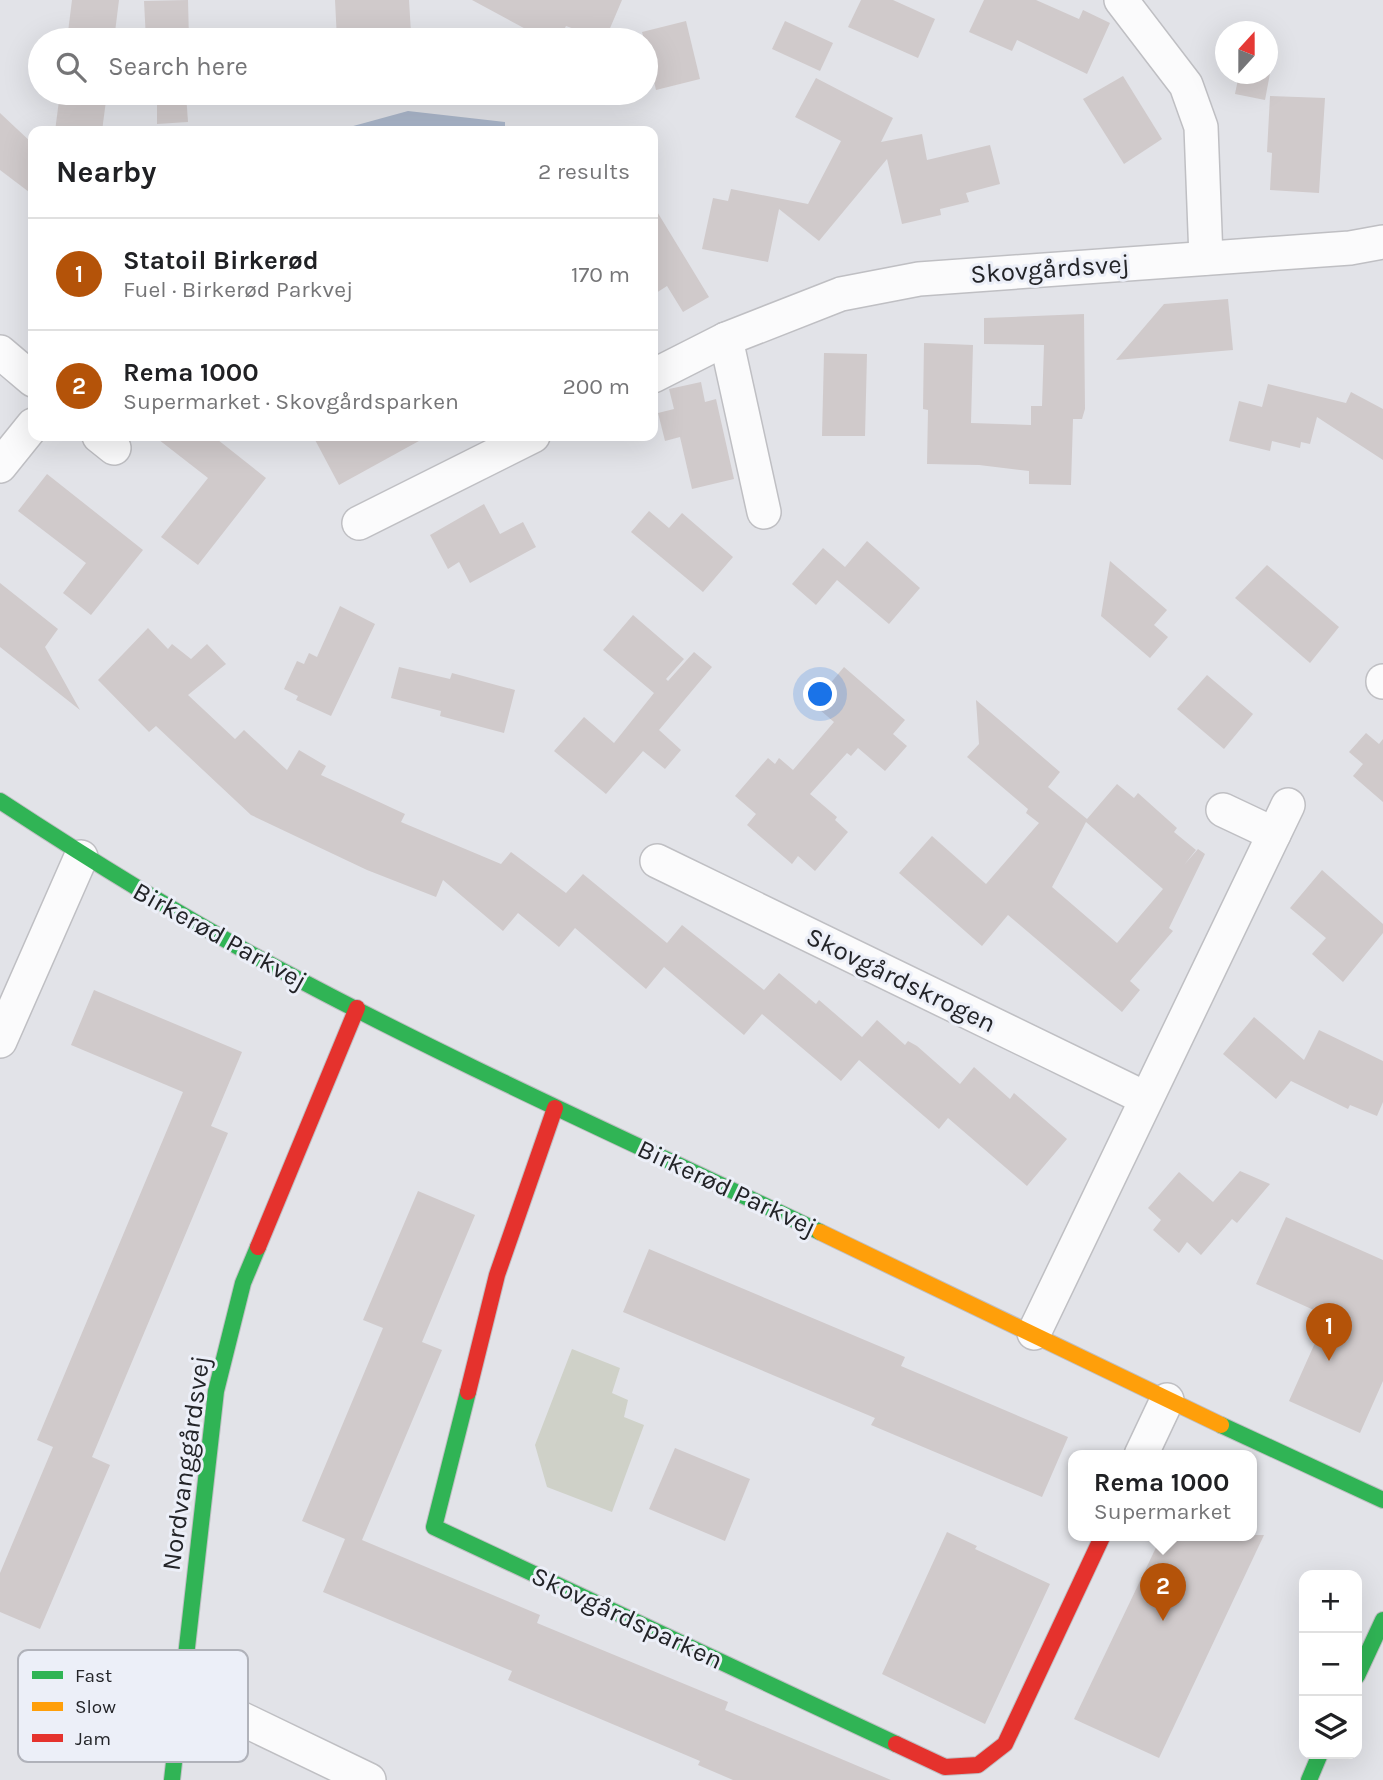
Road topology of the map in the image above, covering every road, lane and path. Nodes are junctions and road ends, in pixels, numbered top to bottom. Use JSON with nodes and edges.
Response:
{"nodes":[{"id":1,"x":1121,"y":0,"type":"edge"},
{"id":2,"x":1383,"y":242,"type":"edge"},
{"id":3,"x":1206,"y":258,"type":"junction"},
{"id":4,"x":726,"y":339,"type":"junction"},
{"id":5,"x":0,"y":352,"type":"edge"},
{"id":6,"x":658,"y":373,"type":"edge"},
{"id":7,"x":28,"y":376,"type":"edge"},
{"id":8,"x":28,"y":431,"type":"edge"},
{"id":9,"x":523,"y":441,"type":"edge"},
{"id":10,"x":0,"y":466,"type":"edge"},
{"id":11,"x":764,"y":512,"type":"dead end"},
{"id":12,"x":359,"y":523,"type":"dead end"},
{"id":13,"x":0,"y":801,"type":"edge"},
{"id":14,"x":1223,"y":810,"type":"dead end"},
{"id":15,"x":81,"y":857,"type":"junction"},
{"id":16,"x":657,"y":861,"type":"dead end"},
{"id":17,"x":357,"y":1008,"type":"junction"},
{"id":18,"x":0,"y":1041,"type":"edge"},
{"id":19,"x":1145,"y":1098,"type":"junction"},
{"id":20,"x":555,"y":1108,"type":"junction"},
{"id":21,"x":1034,"y":1333,"type":"junction"},
{"id":22,"x":1167,"y":1400,"type":"junction"},
{"id":23,"x":1143,"y":1450,"type":"edge"},
{"id":24,"x":1383,"y":1500,"type":"edge"},
{"id":25,"x":1100,"y":1541,"type":"edge"},
{"id":26,"x":1383,"y":1620,"type":"edge"},
{"id":27,"x":187,"y":1650,"type":"edge"},
{"id":28,"x":1362,"y":1665,"type":"edge"},
{"id":29,"x":248,"y":1722,"type":"edge"},
{"id":30,"x":1318,"y":1759,"type":"edge"},
{"id":31,"x":174,"y":1762,"type":"edge"},
{"id":32,"x":172,"y":1780,"type":"edge"},
{"id":33,"x":369,"y":1780,"type":"edge"},
{"id":34,"x":1309,"y":1780,"type":"edge"}],
"edges":[{"from":1,"to":3,"type":"street"},
{"from":2,"to":3,"type":"street","name":"Skovgårdsvej"},
{"from":3,"to":4,"type":"street","name":"Skovgårdsvej"},
{"from":4,"to":6,"type":"street","name":"Skovgårdsvej"},
{"from":4,"to":11,"type":"street"},
{"from":5,"to":7,"type":"street"},
{"from":8,"to":10,"type":"street"},
{"from":9,"to":12,"type":"street"},
{"from":13,"to":15,"type":"street","name":"Birkerød Parkvej"},
{"from":14,"to":19,"type":"street"},
{"from":15,"to":17,"type":"street","name":"Birkerød Parkvej"},
{"from":15,"to":18,"type":"street"},
{"from":16,"to":19,"type":"street","name":"Skovgårdskrogen"},
{"from":17,"to":20,"type":"street","name":"Birkerød Parkvej"},
{"from":17,"to":27,"type":"street","name":"Nordvanggårdsvej"},
{"from":19,"to":21,"type":"street"},
{"from":20,"to":21,"type":"street","name":"Birkerød Parkvej"},
{"from":20,"to":25,"type":"street","name":"Skovgårdsparken"},
{"from":21,"to":22,"type":"street","name":"Birkerød Parkvej"},
{"from":22,"to":23,"type":"street"},
{"from":22,"to":24,"type":"street","name":"Birkerød Parkvej"},
{"from":26,"to":28,"type":"street"},
{"from":29,"to":33,"type":"street"},
{"from":30,"to":34,"type":"street"},
{"from":31,"to":32,"type":"street","name":"Nordvanggårdsvej"}]}
